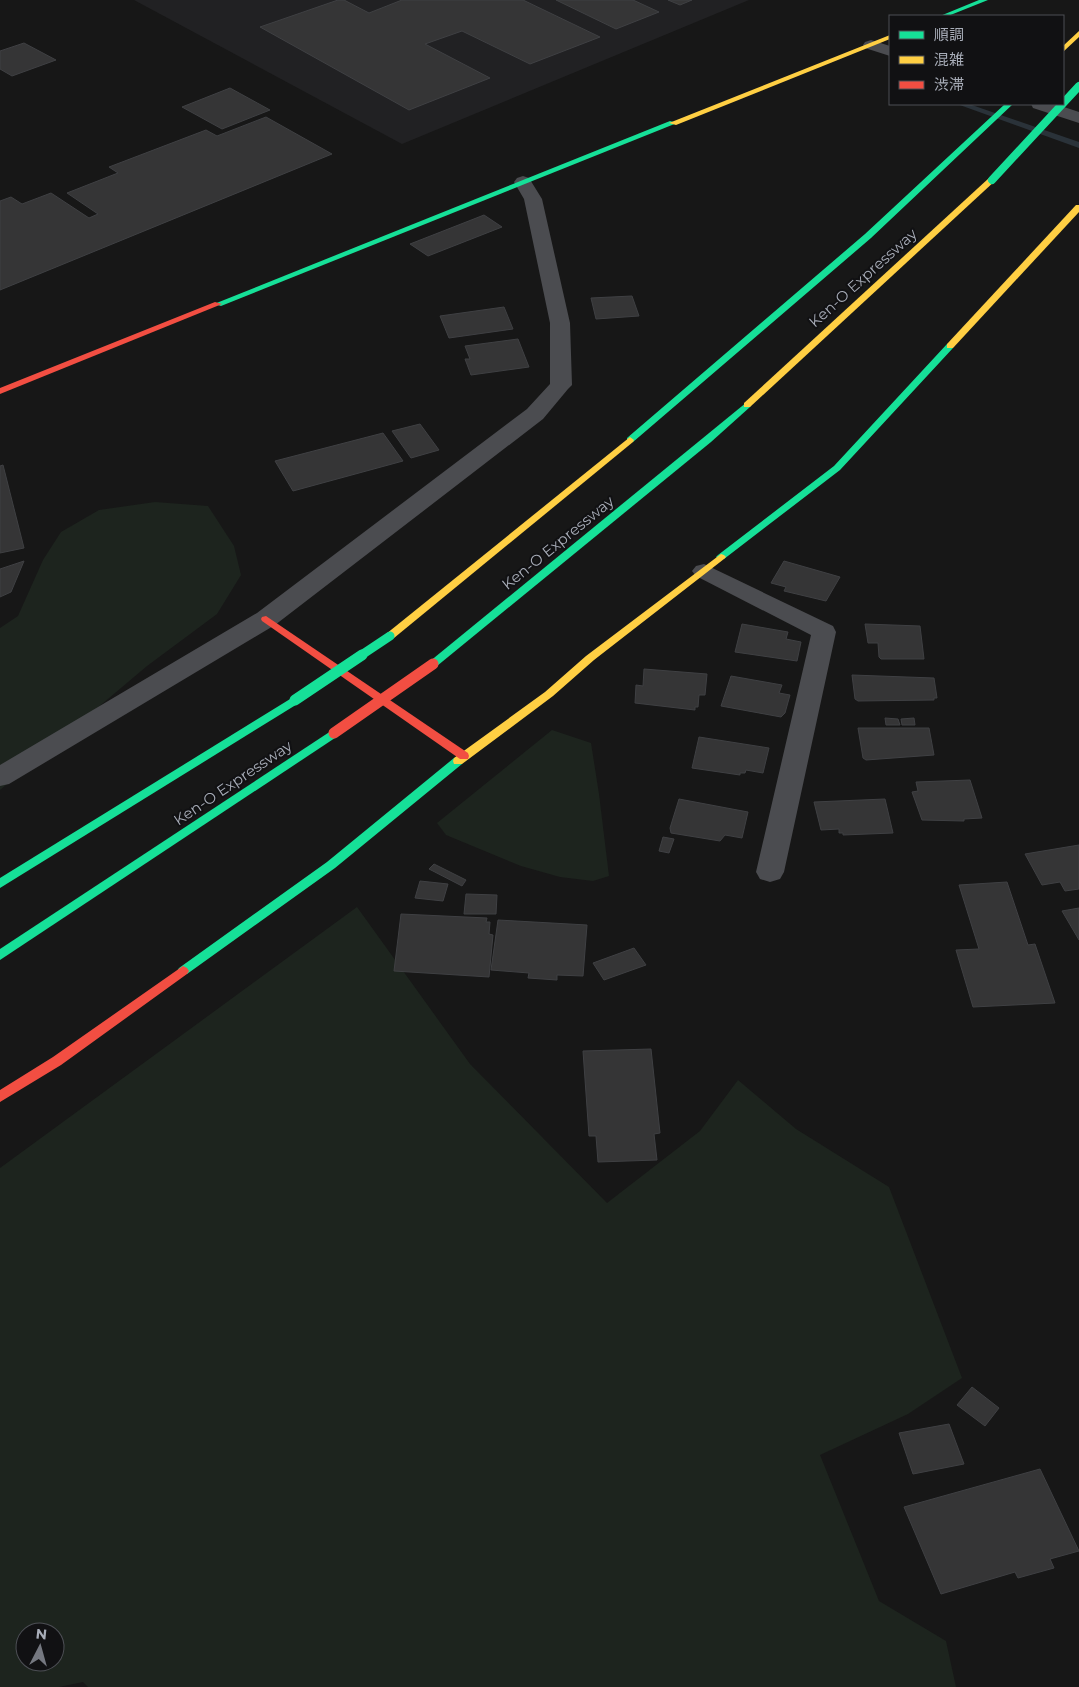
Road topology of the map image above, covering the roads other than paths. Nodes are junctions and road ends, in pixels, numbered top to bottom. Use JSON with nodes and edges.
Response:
{"nodes":[{"id":1,"x":985,"y":0,"type":"edge"},
{"id":2,"x":946,"y":15,"type":"edge"},
{"id":3,"x":1077,"y":36,"type":"edge"},
{"id":4,"x":889,"y":37,"type":"edge"},
{"id":5,"x":871,"y":45,"type":"junction"},
{"id":6,"x":1064,"y":49,"type":"edge"},
{"id":7,"x":889,"y":52,"type":"edge"},
{"id":8,"x":1079,"y":86,"type":"edge"},
{"id":9,"x":1064,"y":102,"type":"edge"},
{"id":10,"x":1008,"y":105,"type":"edge"},
{"id":11,"x":1042,"y":105,"type":"edge"},
{"id":12,"x":1061,"y":105,"type":"edge"},
{"id":13,"x":1079,"y":118,"type":"edge"},
{"id":14,"x":523,"y":182,"type":"junction"},
{"id":15,"x":1079,"y":207,"type":"edge"},
{"id":16,"x":1,"y":389,"type":"edge"},
{"id":17,"x":704,"y":571,"type":"junction"},
{"id":18,"x":266,"y":619,"type":"junction"},
{"id":19,"x":464,"y":756,"type":"junction"},
{"id":20,"x":0,"y":777,"type":"edge"},
{"id":21,"x":770,"y":872,"type":"dead end"},
{"id":22,"x":0,"y":884,"type":"edge"},
{"id":23,"x":0,"y":955,"type":"edge"},
{"id":24,"x":0,"y":1097,"type":"edge"}],
"edges":[{"from":1,"to":2,"type":"main road"},
{"from":3,"to":6,"type":"main road"},
{"from":4,"to":5,"type":"main road"},
{"from":5,"to":7,"type":"street"},
{"from":5,"to":14,"type":"main road"},
{"from":8,"to":9,"type":"main road","name":"Ken-O Expressway","bridge":true},
{"from":10,"to":22,"type":"main road","name":"Ken-O Expressway","bridge":true},
{"from":11,"to":13,"type":"street"},
{"from":12,"to":23,"type":"main road","name":"Ken-O Expressway","bridge":true},
{"from":14,"to":16,"type":"main road"},
{"from":14,"to":18,"type":"street"},
{"from":15,"to":17,"type":"main road"},
{"from":17,"to":19,"type":"main road"},
{"from":17,"to":21,"type":"street"},
{"from":18,"to":19,"type":"main road"},
{"from":18,"to":20,"type":"street"},
{"from":19,"to":24,"type":"main road"}]}
